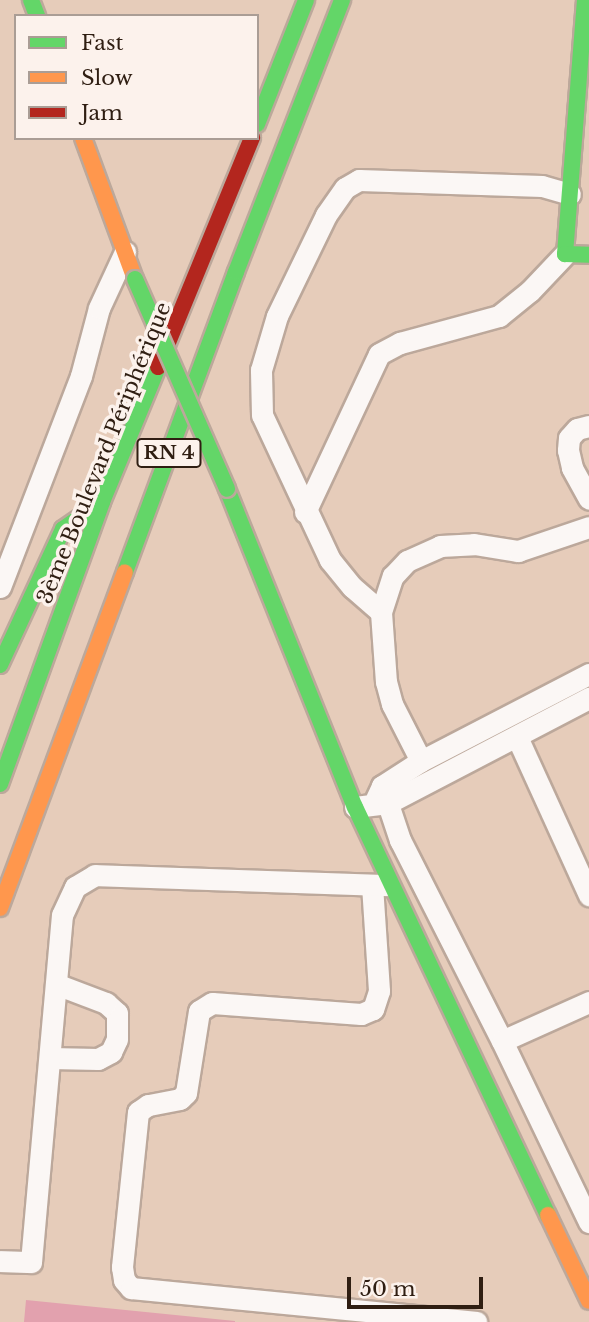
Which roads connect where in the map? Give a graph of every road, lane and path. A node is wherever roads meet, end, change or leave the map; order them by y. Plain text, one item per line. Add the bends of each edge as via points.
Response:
1 (306, 0) edge
2 (342, 0) edge
3 (585, 0) edge
4 (585, 61) edge
5 (259, 119) edge
6 (582, 137) edge
7 (84, 140) edge
8 (251, 140) edge
9 (570, 194) junction
10 (125, 252) junction
11 (565, 254) junction
12 (589, 255) edge
13 (589, 426) edge
14 (589, 499) edge
15 (102, 502) junction
16 (305, 512) junction
17 (589, 527) edge
18 (0, 587) edge
19 (381, 612) junction
20 (0, 665) edge
21 (589, 674) edge
22 (589, 698) edge
23 (517, 737) junction
24 (421, 761) junction
25 (0, 784) edge
26 (375, 800) junction
27 (382, 885) junction
28 (588, 889) edge
29 (0, 908) edge
30 (56, 984) junction
31 (589, 1002) edge
32 (502, 1041) junction
33 (50, 1058) junction
34 (589, 1222) edge
35 (0, 1261) edge
36 (589, 1301) edge
37 (326, 1315) edge
38 (476, 1322) edge

1 - 5 main road
2 - 29 main road, RN 4
3 - 4 main road
4 - 6 main road
6 - 9 main road
7 - 10 main road
8 - 15 main road, 3ème Boulevard Périphérique / RN 4
9 - 11 main road
9 - 16 street via 542,186 359,180 345,188 326,215 277,316 261,370 262,415
10 - 18 street via 99,308 81,376
10 - 26 main road, bridge via 227,489
11 - 12 main road
11 - 16 street via 499,316 400,342 379,354
13 - 14 street via 569,438 568,450 581,490
15 - 20 main road via 63,529
15 - 25 main road, 3ème Boulevard Périphérique / RN 4
16 - 19 street via 330,560
17 - 19 street via 518,551 474,544 440,546 408,561 393,576
19 - 24 street via 392,704
21 - 24 street
22 - 23 street
23 - 26 street
23 - 28 street
24 - 26 street
26 - 27 main road
26 - 32 street
27 - 30 street via 95,875 75,887 62,915
27 - 36 main road
27 - 37 street via 379,991 373,1009 360,1014 212,1003 199,1012 186,1093 180,1100 142,1107 135,1135 122,1267 131,1288
30 - 33 street
30 - 33 street via 106,1003 117,1013 117,1039 111,1052 98,1059
31 - 32 street
32 - 34 street
33 - 35 street via 31,1262
37 - 38 street

